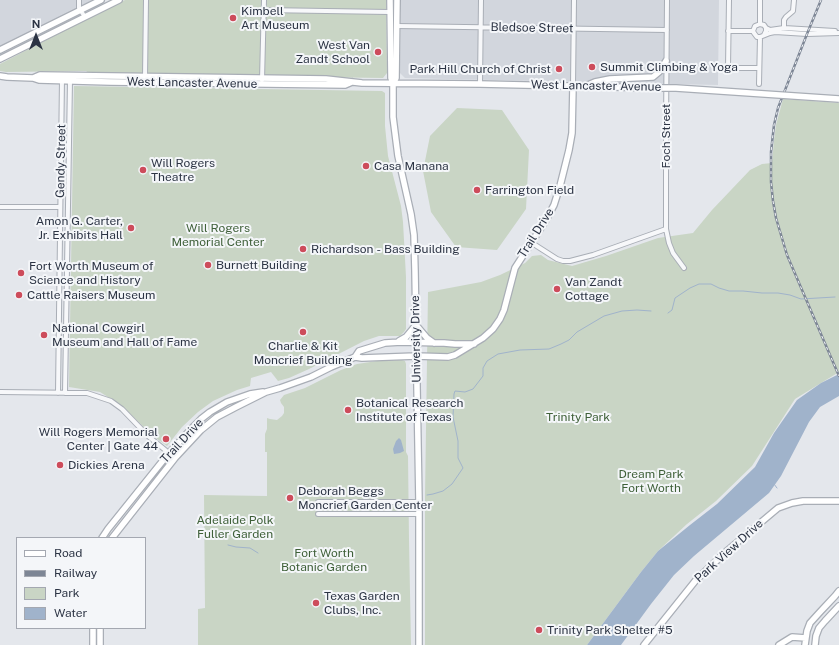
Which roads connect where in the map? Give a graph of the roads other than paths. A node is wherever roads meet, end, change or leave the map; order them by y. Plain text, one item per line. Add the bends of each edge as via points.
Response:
1 (78, 0) edge
2 (101, 0) edge
3 (119, 0) edge
4 (146, 0) edge
5 (264, 0) edge
6 (390, 0) edge
7 (397, 0) edge
8 (481, 0) edge
9 (574, 0) edge
10 (667, 0) edge
11 (729, 0) edge
12 (760, 0) edge
13 (794, 0) edge
14 (80, 10) junction
15 (263, 10) junction
16 (389, 12) junction
17 (85, 17) junction
18 (760, 24) junction
19 (397, 26) junction
20 (480, 27) junction
21 (573, 28) junction
22 (766, 28) junction
23 (784, 28) junction
24 (667, 30) junction
25 (728, 31) junction
26 (753, 31) junction
27 (839, 32) edge
28 (762, 36) junction
29 (0, 50) edge
30 (0, 59) edge
31 (666, 61) junction
32 (759, 68) junction
33 (2, 77) edge
34 (62, 78) junction
35 (70, 78) junction
36 (145, 79) junction
37 (262, 81) junction
38 (393, 83) junction
39 (480, 84) junction
40 (759, 84) dead end
41 (573, 86) junction
42 (586, 86) junction
43 (839, 99) edge
44 (61, 163) junction
45 (68, 163) junction
46 (0, 207) edge
47 (60, 207) junction
48 (666, 229) junction
49 (532, 243) junction
50 (60, 246) junction
51 (67, 246) junction
52 (684, 268) dead end
53 (416, 325) junction
54 (396, 342) junction
55 (416, 343) junction
56 (434, 343) junction
57 (474, 344) junction
58 (416, 356) junction
59 (355, 357) junction
60 (0, 392) edge
61 (58, 393) junction
62 (65, 393) junction
63 (267, 395) junction
64 (169, 453) junction
65 (176, 458) junction
66 (839, 501) edge
67 (318, 502) dead end
68 (419, 502) junction
69 (318, 514) dead end
70 (419, 514) junction
71 (103, 537) edge
72 (113, 537) edge
73 (839, 591) edge
74 (839, 606) edge
75 (93, 629) edge
76 (100, 629) edge
77 (806, 638) junction
78 (93, 645) edge
79 (100, 645) edge
80 (419, 645) edge
81 (644, 645) edge
82 (779, 645) edge
83 (805, 645) edge
84 (815, 645) edge

1 - 14 street
2 - 14 main road
3 - 17 main road
4 - 36 street
5 - 15 street
6 - 16 main road, University Drive
7 - 19 main road, University Drive
8 - 20 street
9 - 21 street
10 - 24 street, Foch Street
11 - 25 street
12 - 18 street
13 - 23 street via 793,11 786,16
14 - 17 street
14 - 29 main road
15 - 16 street
15 - 37 street
16 - 19 main road
16 - 38 main road, University Drive
17 - 30 main road
18 - 22 street
18 - 26 street via 755,26
19 - 20 street, Bledsoe Street
19 - 38 main road, University Drive via 396,78
20 - 21 street, Bledsoe Street
20 - 39 street
21 - 24 street, Bledsoe Street
21 - 41 street
22 - 23 street
22 - 28 street
23 - 27 street
24 - 31 street, Foch Street
25 - 26 street
25 - 32 street via 728,68
26 - 28 street via 755,35
27 - 28 street via 775,32
28 - 32 street
31 - 42 main road via 653,77 610,78
31 - 48 street, Foch Street
32 - 40 street
33 - 34 main road, West Lancaster Avenue via 39,80
34 - 35 main road, West Lancaster Avenue
34 - 44 street, Gendy Street
35 - 36 main road, West Lancaster Avenue
35 - 45 street, Gendy Street
36 - 37 main road, West Lancaster Avenue
37 - 38 main road, West Lancaster Avenue
38 - 39 main road, West Lancaster Avenue
38 - 53 main road, University Drive via 394,130 414,235
39 - 41 main road, West Lancaster Avenue
41 - 42 main road, West Lancaster Avenue
41 - 49 main road, Trail Drive via 572,133 560,186 554,205
42 - 43 main road, West Lancaster Avenue, bridge via 676,88
44 - 45 street
44 - 47 street, Gendy Street
45 - 51 street, Gendy Street
46 - 47 street
47 - 50 street, Gendy Street
48 - 49 street via 570,261 557,259
48 - 52 street, Foch Street via 673,253
49 - 57 main road, Trail Drive via 515,268 500,319 493,329
50 - 51 street
50 - 61 street, Gendy Street
51 - 62 street, Gendy Street
53 - 54 main road via 406,337
53 - 55 main road, University Drive
53 - 56 main road
54 - 55 main road, Trail Drive
54 - 59 main road, Trail Drive via 359,351
55 - 56 main road, Trail Drive
55 - 58 main road, University Drive
56 - 57 main road, Trail Drive
57 - 58 main road, Trail Drive via 448,357
58 - 59 main road, Trail Drive
58 - 68 main road, University Drive
59 - 63 main road, Trail Drive
60 - 61 street
61 - 62 street
62 - 64 street via 87,393 111,401
63 - 64 main road, Trail Drive via 261,392 250,394 219,406 194,426
63 - 65 main road, Trail Drive via 217,417 201,430
64 - 65 street
64 - 71 main road, Trail Drive
65 - 72 main road, Trail Drive
66 - 81 main road, Park View Drive via 803,501 778,508 696,580
67 - 68 street
68 - 70 main road, University Drive
69 - 70 street
70 - 80 main road, University Drive
73 - 77 main road via 810,623
74 - 84 main road via 819,628
75 - 78 main road
76 - 79 main road
77 - 82 main road via 792,637
77 - 83 main road

